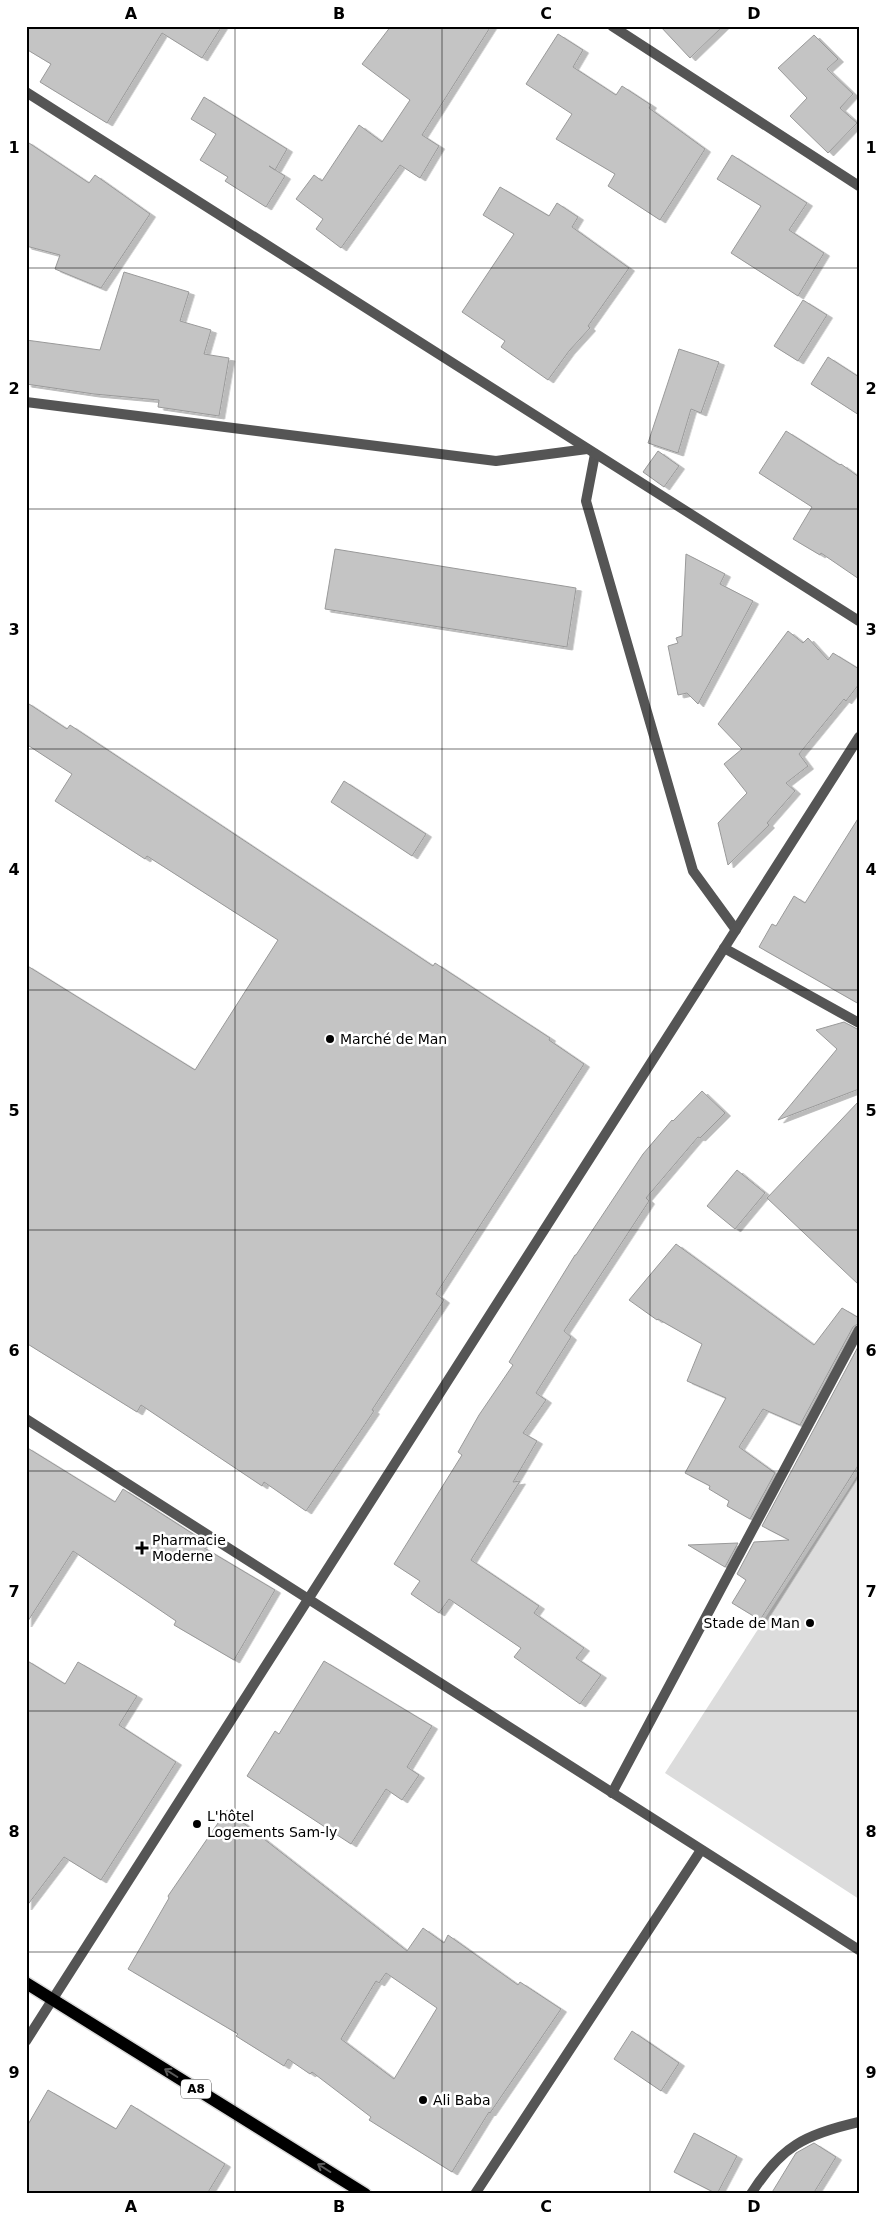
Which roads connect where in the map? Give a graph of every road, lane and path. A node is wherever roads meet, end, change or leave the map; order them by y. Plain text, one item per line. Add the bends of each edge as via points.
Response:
1 (612, 26) edge
2 (26, 92) edge
3 (859, 186) edge
4 (26, 402) edge
5 (591, 451) junction
6 (859, 621) edge
7 (859, 737) edge
8 (736, 930) junction
9 (724, 948) junction
10 (859, 1023) edge
11 (859, 1330) edge
12 (26, 1419) edge
13 (308, 1599) junction
14 (612, 1793) junction
15 (701, 1850) junction
16 (859, 1950) edge
17 (26, 1983) edge
18 (52, 2000) junction
19 (26, 2041) edge
20 (859, 2122) edge
21 (365, 2194) edge
22 (475, 2194) edge
23 (751, 2194) edge

1 - 3 street
2 - 5 street
4 - 5 street via 496,461
5 - 6 street
5 - 8 street via 586,501 693,871
7 - 8 street
8 - 9 street
9 - 10 street
9 - 13 street
11 - 14 street
12 - 13 street
13 - 14 street
13 - 18 street
14 - 15 street
15 - 16 street
15 - 22 street
17 - 18 main road, A8
18 - 19 street
21 -> 18 main road, A8
20 - 23 street via 825,2130 799,2141 765,2172

